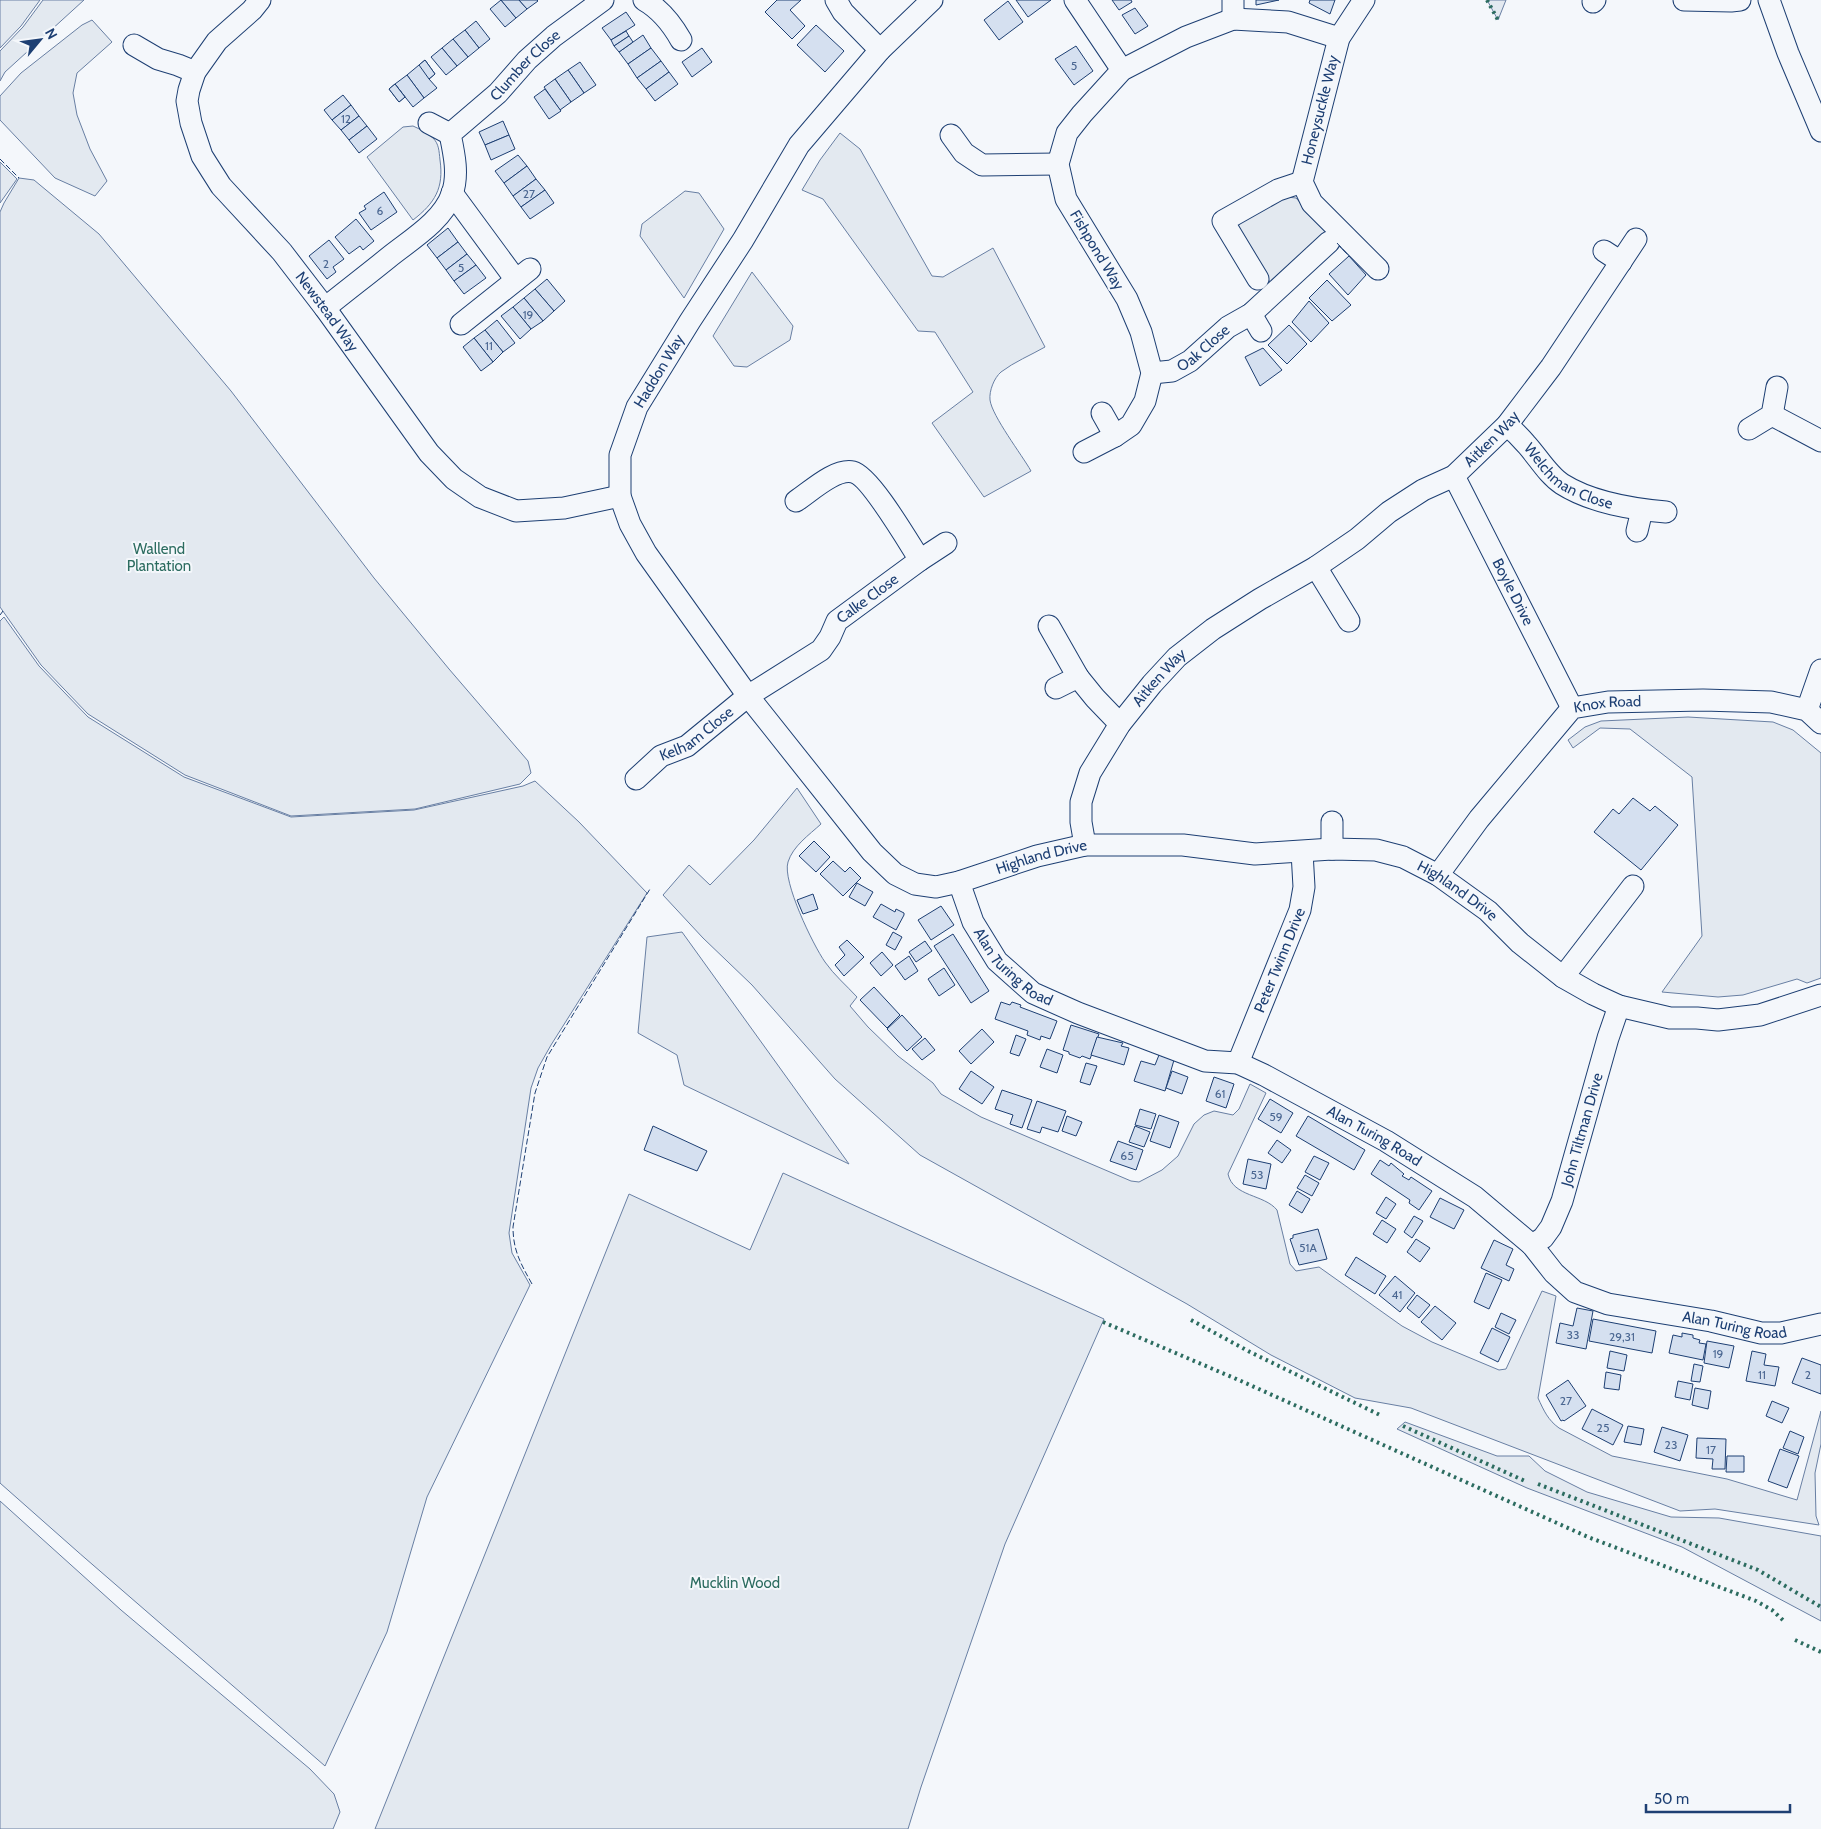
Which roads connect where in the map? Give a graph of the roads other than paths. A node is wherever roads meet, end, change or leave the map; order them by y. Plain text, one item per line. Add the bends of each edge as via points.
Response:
1 (260, 0) edge
2 (603, 0) edge
3 (644, 0) edge
4 (836, 0) edge
5 (932, 0) edge
6 (1075, 0) edge
7 (1364, 0) edge
8 (1684, 0) edge
9 (1740, 0) edge
10 (1769, 0) edge
11 (1233, 9) edge
12 (1339, 38) junction
13 (681, 40) dead end
14 (134, 45) dead end
15 (880, 50) junction
16 (1122, 70) junction
17 (195, 72) junction
18 (429, 123) dead end
19 (1821, 131) edge
20 (450, 134) junction
21 (951, 135) dead end
22 (1058, 164) junction
23 (1302, 182) junction
24 (452, 193) junction
25 (1329, 242) dead end
26 (1623, 250) dead end
27 (1378, 269) dead end
28 (1258, 279) dead end
29 (325, 308) junction
30 (461, 324) dead end
31 (1152, 372) junction
32 (1778, 386) dead end
33 (1102, 413) dead end
34 (1772, 415) junction
35 (1507, 425) junction
36 (1749, 429) dead end
37 (1115, 436) junction
38 (1821, 441) edge
39 (1084, 452) dead end
40 (1454, 476) junction
41 (620, 496) junction
42 (796, 501) dead end
43 (1642, 510) junction
44 (1666, 512) dead end
45 (1637, 531) dead end
46 (946, 543) dead end
47 (920, 560) junction
48 (1316, 567) junction
49 (1349, 621) dead end
50 (1049, 626) dead end
51 (1821, 670) edge
52 (1078, 677) junction
53 (1056, 688) dead end
54 (748, 696) junction
55 (1572, 708) junction
56 (1814, 716) edge
57 (1120, 724) junction
58 (804, 767) joint
59 (644, 777) dead end
60 (1332, 822) dead end
61 (1085, 845) junction
62 (1332, 849) junction
63 (1302, 852) junction
64 (1438, 875) junction
65 (959, 882) junction
66 (1633, 886) dead end
67 (1563, 977) junction
68 (1821, 995) edge
69 (1619, 1006) junction
70 (1238, 1063) junction
71 (1532, 1245) junction
72 (1821, 1324) edge

1 - 17 street, Newstead Way via 217,41
2 - 20 street, Clumber Close via 554,36 498,93
3 - 13 street via 674,27
4 - 15 street via 843,12
5 - 15 street, Haddon Way
6 - 16 street
7 - 12 street, Honeysuckle Way
8 - 9 street
10 - 19 street
11 - 12 street, Honeysuckle Way
11 - 16 street, Honeysuckle Way
12 - 23 street, Honeysuckle Way
14 - 17 street via 158,59
15 - 41 street, Haddon Way via 800,145 637,407 620,455
16 - 22 street, Fishpond Way via 1067,133
17 - 29 street, Newstead Way via 187,101 202,156 221,186 282,252
18 - 20 street
20 - 24 street via 455,157
21 - 22 street via 980,173
22 - 31 street, Fishpond Way via 1066,199 1127,299 1142,332
23 - 27 street, Honeysuckle Way via 1312,203
23 - 28 street, Honeysuckle Way via 1278,190 1223,221
24 - 29 street via 444,210 424,229
24 - 30 street via 523,275
25 - 31 street, Oak Close via 1256,322 1228,327 1190,361 1172,371
26 - 35 street, Aitken Way via 1551,367
29 - 41 street, Newstead Way via 429,453 454,479 480,497 516,511 564,508
31 - 37 street, Fishpond Way via 1145,401 1131,424
32 - 34 street
33 - 37 street
34 - 36 street
34 - 38 street
35 - 40 street, Aitken Way
35 - 43 street, Welchman Close via 1562,484 1592,498
37 - 39 street, Fishpond Way
40 - 48 street, Aitken Way via 1416,494
40 - 55 street, Boyle Drive
41 - 54 street, Haddon Way via 630,524 646,553
42 - 47 street via 827,479 842,472 854,472 869,483
43 - 44 street, Welchman Close
43 - 45 street
46 - 47 street, Calke Close
47 - 54 street, Calke Close via 837,621 821,650
48 - 49 street
48 - 57 street, Aitken Way via 1221,624 1177,657
50 - 52 street
51 - 56 street
52 - 53 street
52 - 57 street
54 - 58 street, Haddon Way
54 - 59 street, Kelham Close via 687,746 661,756
55 - 56 street, Knox Road via 1608,702 1771,702
55 - 64 street, Knox Road via 1479,819
57 - 61 street, Aitken Way via 1090,773 1081,802
58 - 65 street, Highland Drive via 872,852 895,874 915,884 936,887
60 - 62 street
61 - 63 street, Highland Drive via 1183,845 1255,854
61 - 65 street, Highland Drive via 1037,856
62 - 63 street, Highland Drive
62 - 64 street, Highland Drive via 1376,850 1403,857
63 - 70 street, Peter Twinn Drive via 1304,887 1300,910
64 - 67 street, Highland Drive via 1488,911 1520,943
65 - 70 street, Alan Turing Road via 973,922 997,961 1033,993 1205,1061
66 - 67 street
67 - 69 street, Highland Drive
68 - 69 street, Highland Drive via 1760,1015 1718,1020 1670,1018
69 - 71 street, John Tiltman Drive via 1562,1201 1551,1227
70 - 71 street, Alan Turing Road via 1386,1141 1475,1197
71 - 72 street, Alan Turing Road via 1554,1273 1575,1292 1608,1304 1761,1333 1781,1333

